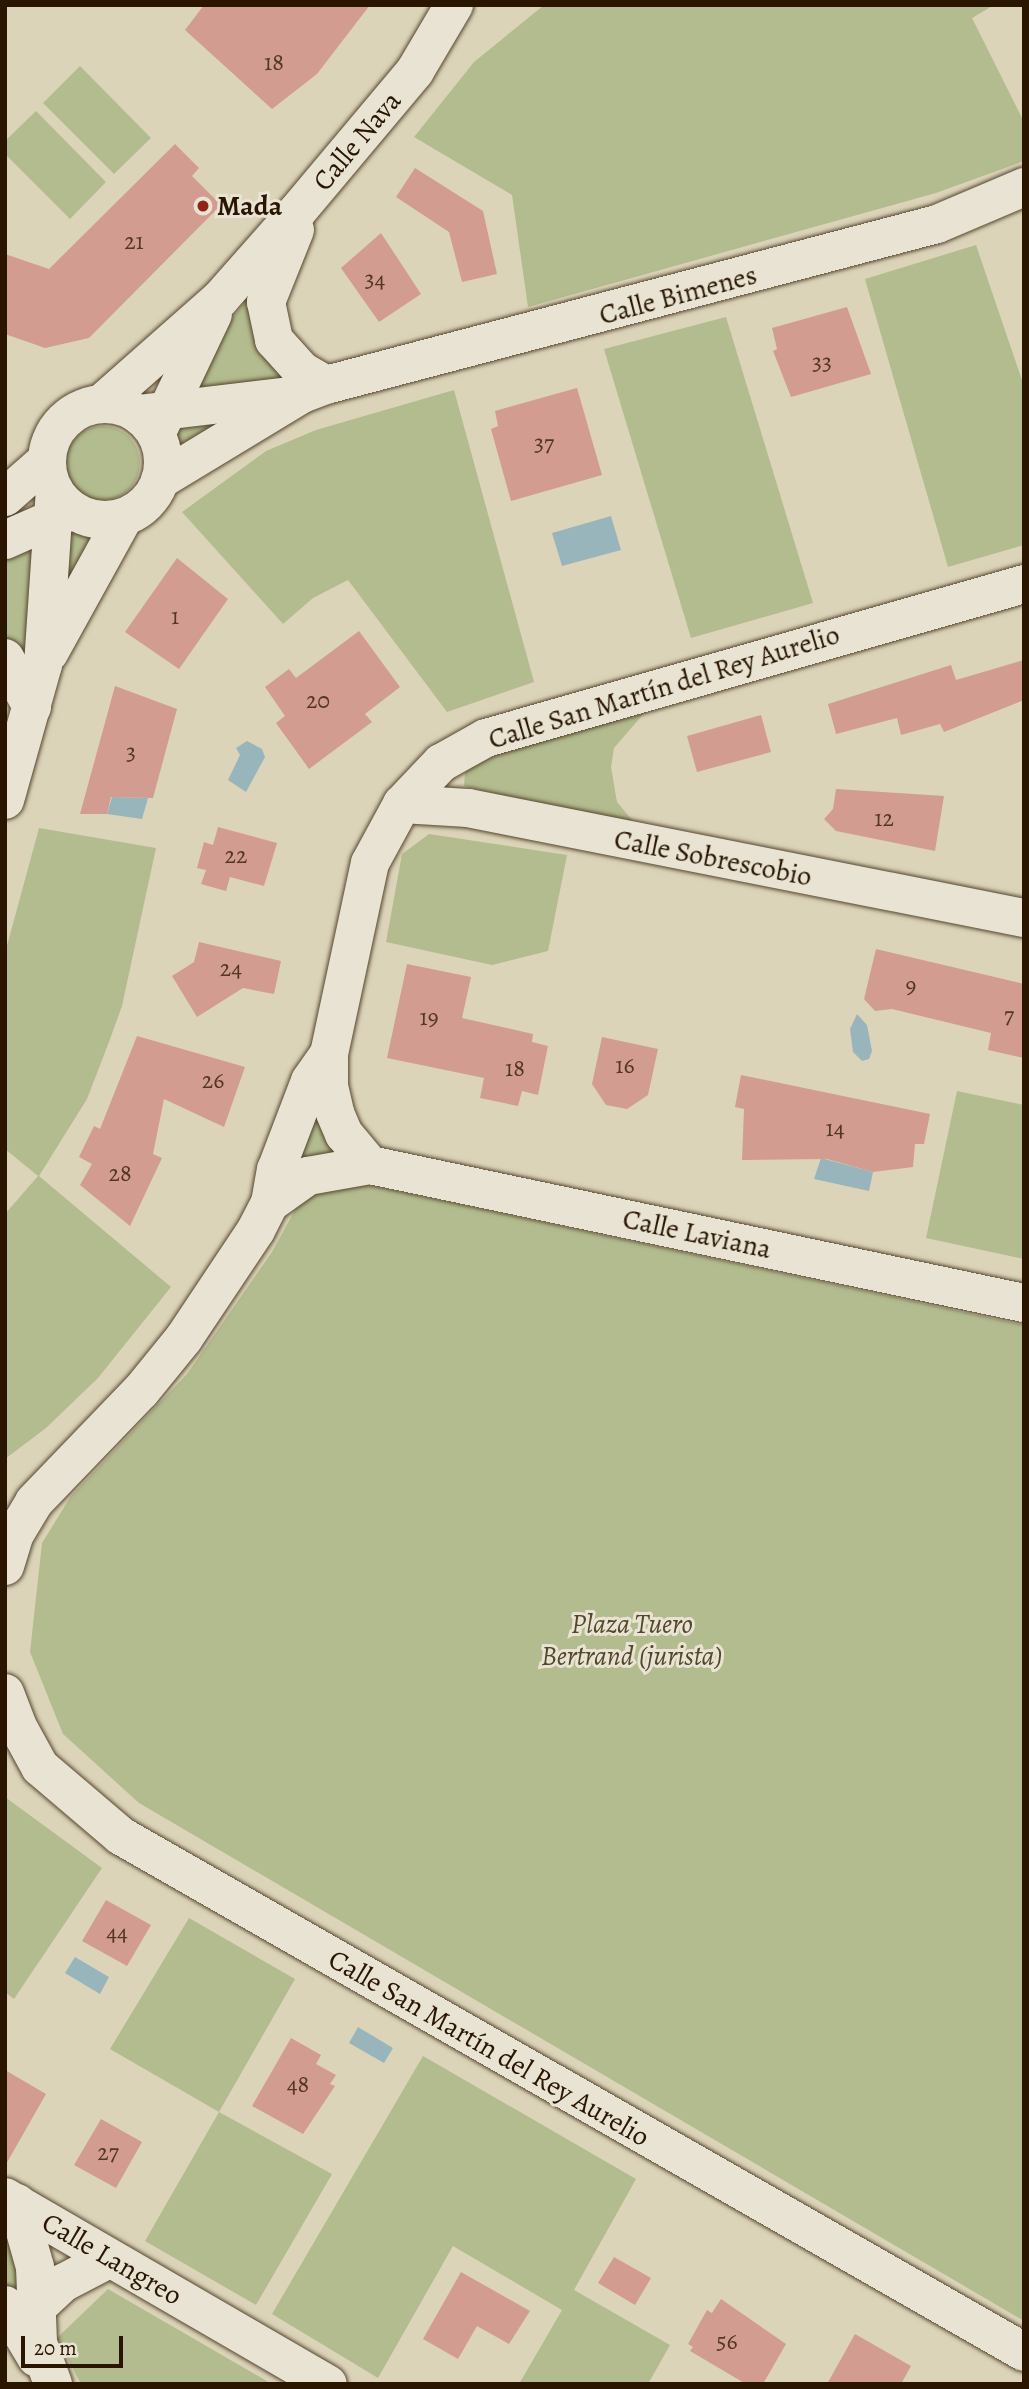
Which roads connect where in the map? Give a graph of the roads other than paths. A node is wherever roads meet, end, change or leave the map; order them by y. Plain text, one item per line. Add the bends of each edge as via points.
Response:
1 (454, 5) edge
2 (483, 5) edge
3 (415, 71) junction
4 (1024, 187) edge
5 (311, 197) junction
6 (220, 299) junction
7 (314, 390) junction
8 (101, 404) junction
9 (154, 420) junction
10 (160, 480) junction
11 (57, 495) junction
12 (5, 497) edge
13 (124, 517) junction
14 (5, 540) edge
15 (1024, 584) edge
16 (5, 657) edge
17 (43, 665) junction
18 (32, 707) junction
19 (5, 800) edge
20 (402, 804) junction
21 (1024, 918) edge
22 (329, 1055) junction
23 (370, 1165) junction
24 (270, 1203) junction
25 (1024, 1303) edge
26 (5, 1566) edge
27 (5, 1693) edge
28 (11, 2200) edge
29 (109, 2259) junction
30 (21, 2306) edge
31 (1024, 2352) edge
32 (52, 2384) edge
33 (328, 2384) edge

1 - 3 street, Calle Nava
2 - 3 street
3 - 5 street, Calle Nava
4 - 7 street, Calle Bimenes via 937,224
5 - 6 street, Calle Nava
5 - 7 street via 266,302 274,340
6 - 8 street, Calle Nava
6 - 9 street, Calle Nava
7 - 9 street, Calle Bimenes
7 - 10 street, Calle Bimenes
8 - 9 street via 120,406
8 - 11 street via 70,416 50,444
9 - 10 street via 162,449
10 - 13 street via 146,503
11 - 12 street
11 - 13 street via 89,518
11 - 14 street
11 - 17 street
13 - 17 street
15 - 20 street, Calle San Martín del Rey Aurelio via 486,738 441,762
16 - 18 street
17 - 18 street
18 - 19 street
20 - 21 street, Calle Sobrescobio via 468,808
20 - 22 street, Calle San Martín del Rey Aurelio via 370,863
22 - 23 street via 335,1113 344,1134
22 - 24 street, Calle San Martín del Rey Aurelio via 310,1081 276,1170
23 - 24 street, Calle Laviana via 309,1175
23 - 25 street, Calle Laviana
24 - 26 street, Calle San Martín del Rey Aurelio via 245,1250 184,1338 141,1391 34,1502 15,1534
27 - 31 street, Calle San Martín del Rey Aurelio via 40,1767 121,1836
28 - 29 street, Calle Langreo
28 - 30 street via 35,2267
29 - 30 street
29 - 33 street, Calle Langreo
30 - 32 street

